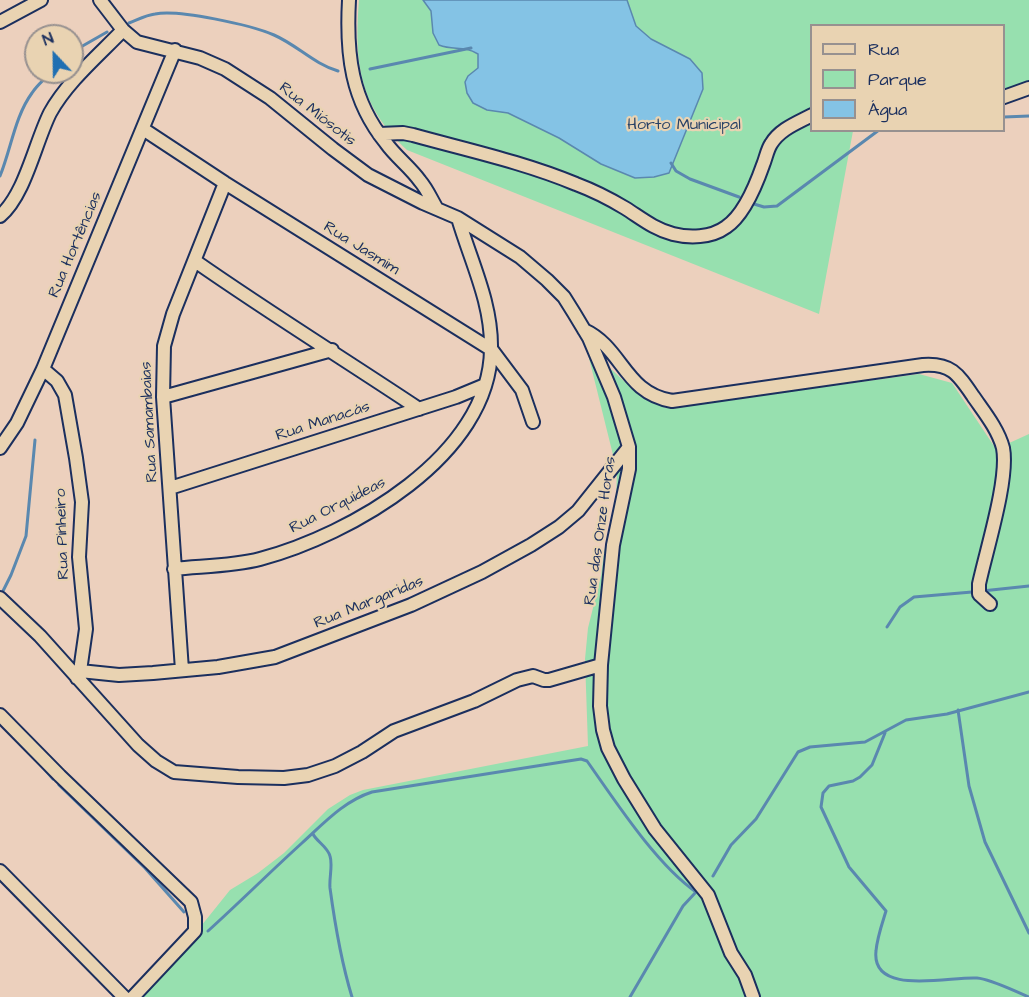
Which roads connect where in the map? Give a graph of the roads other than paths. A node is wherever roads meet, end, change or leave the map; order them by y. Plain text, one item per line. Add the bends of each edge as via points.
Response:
1 (41, 0) edge
2 (349, 0) edge
3 (105, 2) edge
4 (0, 22) edge
5 (123, 30) junction
6 (175, 50) junction
7 (1029, 88) edge
8 (1005, 97) edge
9 (810, 116) edge
10 (143, 129) junction
11 (379, 134) junction
12 (225, 183) junction
13 (436, 209) junction
14 (0, 216) edge
15 (458, 218) junction
16 (195, 261) junction
17 (584, 330) junction
18 (332, 350) junction
19 (492, 350) junction
20 (43, 369) junction
21 (485, 385) junction
22 (163, 397) junction
23 (418, 409) junction
24 (533, 422) dead end
25 (628, 447) junction
26 (0, 448) edge
27 (170, 488) junction
28 (174, 569) junction
29 (0, 598) edge
30 (990, 604) dead end
31 (601, 664) junction
32 (182, 670) junction
33 (79, 674) junction
34 (0, 715) edge
35 (0, 871) edge
36 (124, 997) edge
37 (133, 997) edge
38 (753, 997) edge

1 - 4 street
2 - 11 street via 353,82
3 - 5 street
5 - 6 street, Rua Miósotis via 137,42
5 - 14 street via 57,103 12,203
6 - 10 street, Rua Hortências
6 - 13 street, Rua Miósotis via 225,69 270,98 368,175
7 - 8 street
9 - 11 street via 780,132 770,144 734,221 724,229 694,237 654,228 623,207 535,168 404,133
10 - 12 street, Rua Jasmim
10 - 20 street, Rua Hortências
11 - 13 street via 420,181
12 - 16 street, Rua Samambaias
12 - 19 street, Rua Jasmim
13 - 15 street
15 - 17 street, Rua das Onze Horas via 520,257 547,280 564,297
15 - 19 street, Rua Orquídeas via 482,288
16 - 18 street
16 - 22 street, Rua Samambaias via 167,331
17 - 25 street, Rua das Onze Horas via 614,397
17 - 30 street via 604,342 632,381 662,400 922,364 954,371 994,426 1003,450 999,499 979,584 979,594
18 - 22 street
18 - 23 street
19 - 21 street, Rua Orquídeas
19 - 24 street, Rua Jasmim via 522,390
20 - 26 street, Rua Hortências
20 - 33 street, Rua Pinheiro via 65,395 76,458 86,629
21 - 23 street, Rua Manacás
21 - 28 street, Rua Orquídeas via 470,421 444,454 401,492 372,511 319,538 256,560
22 - 27 street, Rua Samambaias
23 - 27 street, Rua Manacás
25 - 31 street, Rua das Onze Horas via 629,469 613,545
25 - 32 street, Rua Margaridas via 578,511 531,545 482,572 411,605 284,654 248,663
27 - 28 street, Rua Samambaias
28 - 32 street, Rua Samambaias
29 - 33 street
31 - 33 street via 549,680 533,676 517,680 394,731 334,766 284,778 174,772 138,745
31 - 38 street, Rua das Onze Horas via 600,706 608,748 655,829 708,895
32 - 33 street, Rua Margaridas
34 - 37 street via 191,902 196,927 190,939
35 - 36 street

